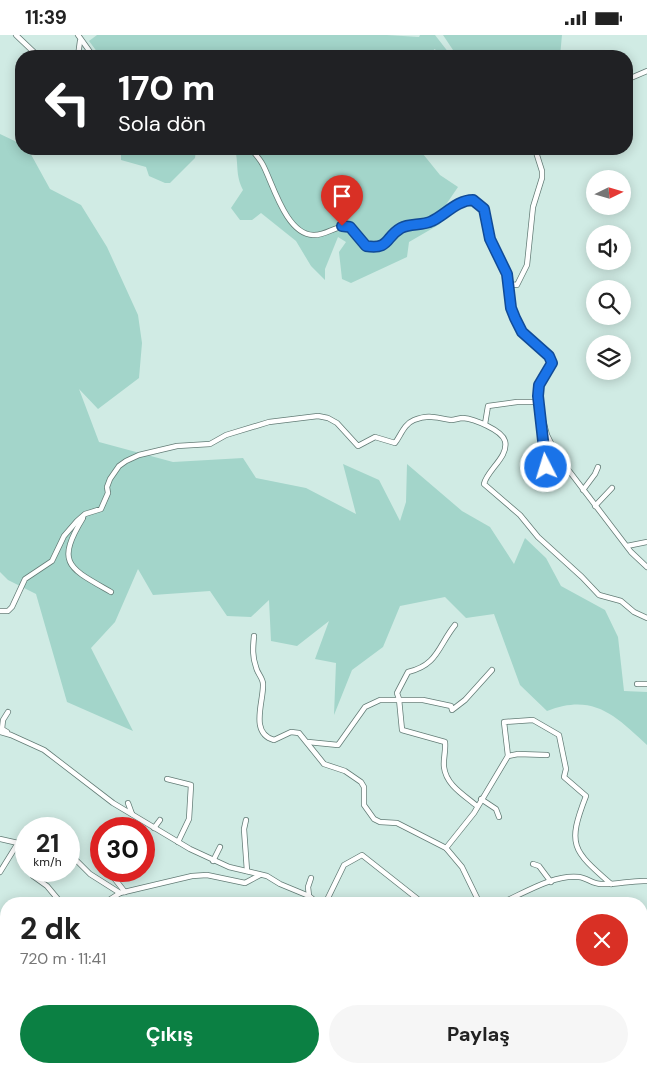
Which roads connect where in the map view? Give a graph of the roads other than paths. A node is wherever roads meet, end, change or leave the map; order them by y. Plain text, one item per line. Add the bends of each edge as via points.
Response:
1 (16, 35) edge
2 (78, 35) edge
3 (80, 41) junction
4 (32, 50) edge
5 (79, 50) edge
6 (88, 50) edge
7 (647, 71) edge
8 (633, 78) edge
9 (255, 155) edge
10 (537, 155) edge
11 (508, 284) junction
12 (538, 401) junction
13 (485, 424) junction
14 (546, 467) dead end
15 (598, 467) dead end
16 (612, 488) dead end
17 (583, 490) junction
18 (595, 506) junction
19 (85, 514) junction
20 (647, 542) edge
21 (627, 545) junction
22 (647, 567) edge
23 (111, 592) dead end
24 (0, 611) edge
25 (647, 618) edge
26 (455, 625) dead end
27 (254, 636) dead end
28 (492, 670) dead end
29 (647, 684) edge
30 (637, 685) dead end
31 (400, 699) junction
32 (8, 711) dead end
33 (0, 732) edge
34 (11, 735) junction
35 (308, 742) junction
36 (547, 755) dead end
37 (508, 756) junction
38 (167, 779) dead end
39 (481, 799) junction
40 (128, 803) dead end
41 (477, 806) junction
42 (133, 815) junction
43 (136, 817) edge
44 (499, 817) dead end
45 (160, 820) dead end
46 (246, 820) dead end
47 (155, 827) edge
48 (155, 829) edge
49 (0, 839) edge
50 (15, 842) edge
51 (178, 842) junction
52 (220, 847) dead end
53 (15, 848) edge
54 (446, 848) junction
55 (213, 861) junction
56 (80, 864) edge
57 (533, 864) dead end
58 (247, 871) junction
59 (0, 873) edge
60 (260, 875) junction
61 (311, 878) dead end
62 (647, 881) edge
63 (41, 882) edge
64 (116, 882) edge
65 (551, 882) junction
66 (611, 883) junction
67 (122, 892) junction
68 (309, 896) joint
69 (56, 897) edge
70 (114, 897) edge
71 (328, 897) edge
72 (415, 897) edge
73 (477, 897) edge
74 (516, 897) edge

1 - 4 street
2 - 3 street
3 - 5 street
3 - 6 street
7 - 8 street
9 - 11 street via 286,213 300,230 314,235 347,226 366,246 379,247 399,229 426,224 460,203 473,200 484,209 490,239 502,261
10 - 11 street via 542,178 533,207 527,265 517,285
11 - 12 street via 511,308 522,332 549,356 552,363 539,385
12 - 13 street via 488,406
12 - 14 street
12 - 17 street via 557,455
13 - 19 street via 463,418 451,420 426,416 412,421 395,443 375,437 358,446 328,418 318,416 269,422 226,435 210,444 177,446 126,461 110,479 102,509
13 - 25 street via 501,434 505,448 484,484 520,515 538,537 599,595 621,601
15 - 17 street
16 - 18 street
17 - 18 street
18 - 21 street
19 - 23 street via 68,545 66,557 70,565
19 - 24 street via 64,536 52,561 25,579 12,607 8,611
20 - 21 street
21 - 22 street
26 - 31 street via 439,654 422,669 408,672 397,693
27 - 35 street via 252,651 263,685 259,714 262,730 274,740 294,731
28 - 31 street via 465,701 452,710 451,706 423,700
29 - 30 street
31 - 35 street via 380,700 365,707 338,745
31 - 41 street via 402,730 445,742 443,765 446,776
32 - 34 street via 2,729
33 - 34 street
34 - 42 street via 44,750
35 - 54 street via 324,764 346,771 361,782 364,805 374,819 397,823
36 - 37 street
37 - 39 street
37 - 66 street via 504,722 533,720 559,735 566,769 564,777 586,796 575,826 576,842 582,859
38 - 51 street via 191,785 189,819
39 - 41 street
39 - 44 street via 496,809
40 - 42 street
41 - 54 street
42 - 43 street
45 - 47 street
46 - 58 street
48 - 51 street
49 - 50 street
51 - 55 street
52 - 55 street
53 - 59 street
54 - 73 street via 462,867
55 - 58 street
56 - 67 street via 90,874
57 - 65 street via 539,865
58 - 60 street
60 - 67 street via 245,883 207,875 192,876
60 - 68 street
61 - 68 street
62 - 66 street
63 - 69 street
64 - 67 street
65 - 66 street via 579,877 599,884
65 - 74 street
67 - 70 street
71 - 72 street via 344,865 362,855

